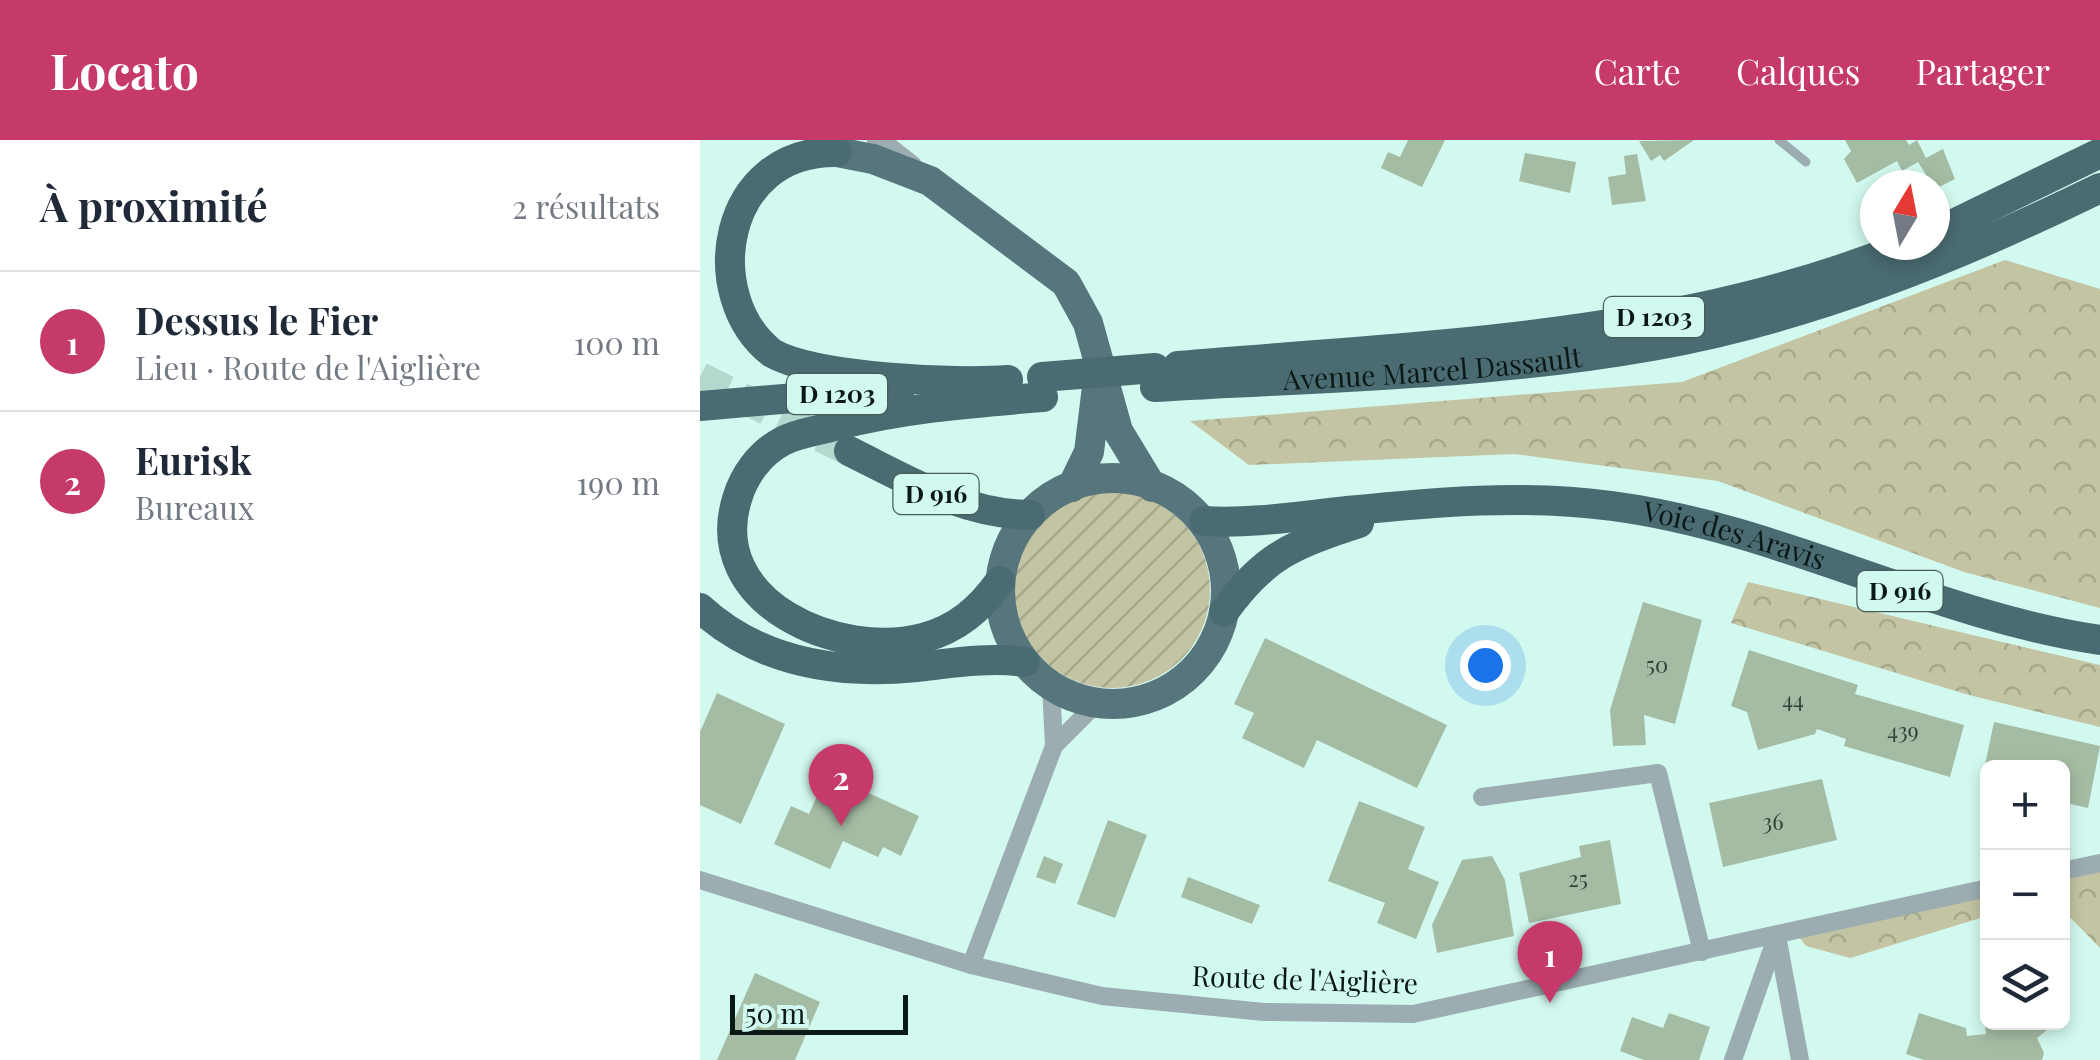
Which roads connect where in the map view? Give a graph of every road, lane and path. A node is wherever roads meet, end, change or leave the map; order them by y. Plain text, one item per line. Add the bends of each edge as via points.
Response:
1 (878, 140) edge
2 (1780, 140) edge
3 (831, 146) edge
4 (2100, 153) edge
5 (1806, 162) dead end
6 (930, 180) junction
7 (2100, 188) edge
8 (1950, 226) edge
9 (1866, 260) edge
10 (1099, 370) junction
11 (1155, 378) junction
12 (973, 382) junction
13 (1043, 387) junction
14 (700, 406) edge
15 (903, 408) junction
16 (700, 426) edge
17 (849, 451) tunnel mouth
18 (1072, 487) junction
19 (1152, 487) junction
20 (1414, 505) junction
21 (1030, 515) junction
22 (1204, 521) junction
23 (1000, 581) junction
24 (700, 608) edge
25 (1224, 612) junction
26 (2100, 640) edge
27 (1025, 662) junction
28 (1052, 686) junction
29 (1098, 702) junction
30 (1054, 746) junction
31 (1482, 797) dead end
32 (2100, 862) edge
33 (2070, 869) edge
34 (700, 880) edge
35 (1980, 890) edge
36 (1776, 935) junction
37 (1702, 952) junction
38 (971, 965) junction
39 (1733, 1060) edge
40 (1800, 1060) edge

1 - 6 street
2 - 5 lane
3 - 6 main road
3 - 12 highway via 781,161 739,195 718,262 733,313 759,344 794,362
4 - 8 highway
6 - 10 main road via 1066,284 1082,308
7 - 11 highway, Avenue Marcel Dassault / D 1203 via 1927,268 1702,336 1537,362
9 - 11 highway, Avenue Marcel Dassault / D 1203 via 1725,303 1616,324
10 - 18 main road via 1088,452
10 - 19 main road via 1118,431
11 - 13 highway, D 1203, bridge
12 - 13 highway, D 1203
12 - 14 highway, D 1203
13 - 15 highway, D 1203
15 - 16 highway, D 1203
15 - 23 highway via 785,440 762,456 735,505 732,536 740,570 760,596 794,620 880,642 944,631 978,609
17 - 21 highway, D 916 via 960,505
18 - 19 main road via 1120,480
18 - 21 main road
19 - 22 main road
20 - 22 highway, D 916
20 - 25 highway, D 916 via 1280,552 1254,572
20 - 26 highway, Voie des Aravis / D 916 via 1526,500 1615,506 1726,532 1966,612
21 - 23 main road via 1010,546
22 - 25 main road via 1224,566
23 - 27 main road via 1004,624
24 - 27 highway via 746,642 812,664 867,669
25 - 29 main road via 1211,649 1181,682 1138,701
27 - 28 main road
28 - 29 main road
28 - 30 street
29 - 30 street
30 - 38 street
31 - 37 street via 1658,773
32 - 33 street
34 - 38 street, Route de l'Aiglière
35 - 36 street, Route de l'Aiglière
36 - 37 street, Route de l'Aiglière
36 - 39 street
36 - 40 street
37 - 38 street, Route de l'Aiglière via 1413,1014 1264,1012 1102,996

